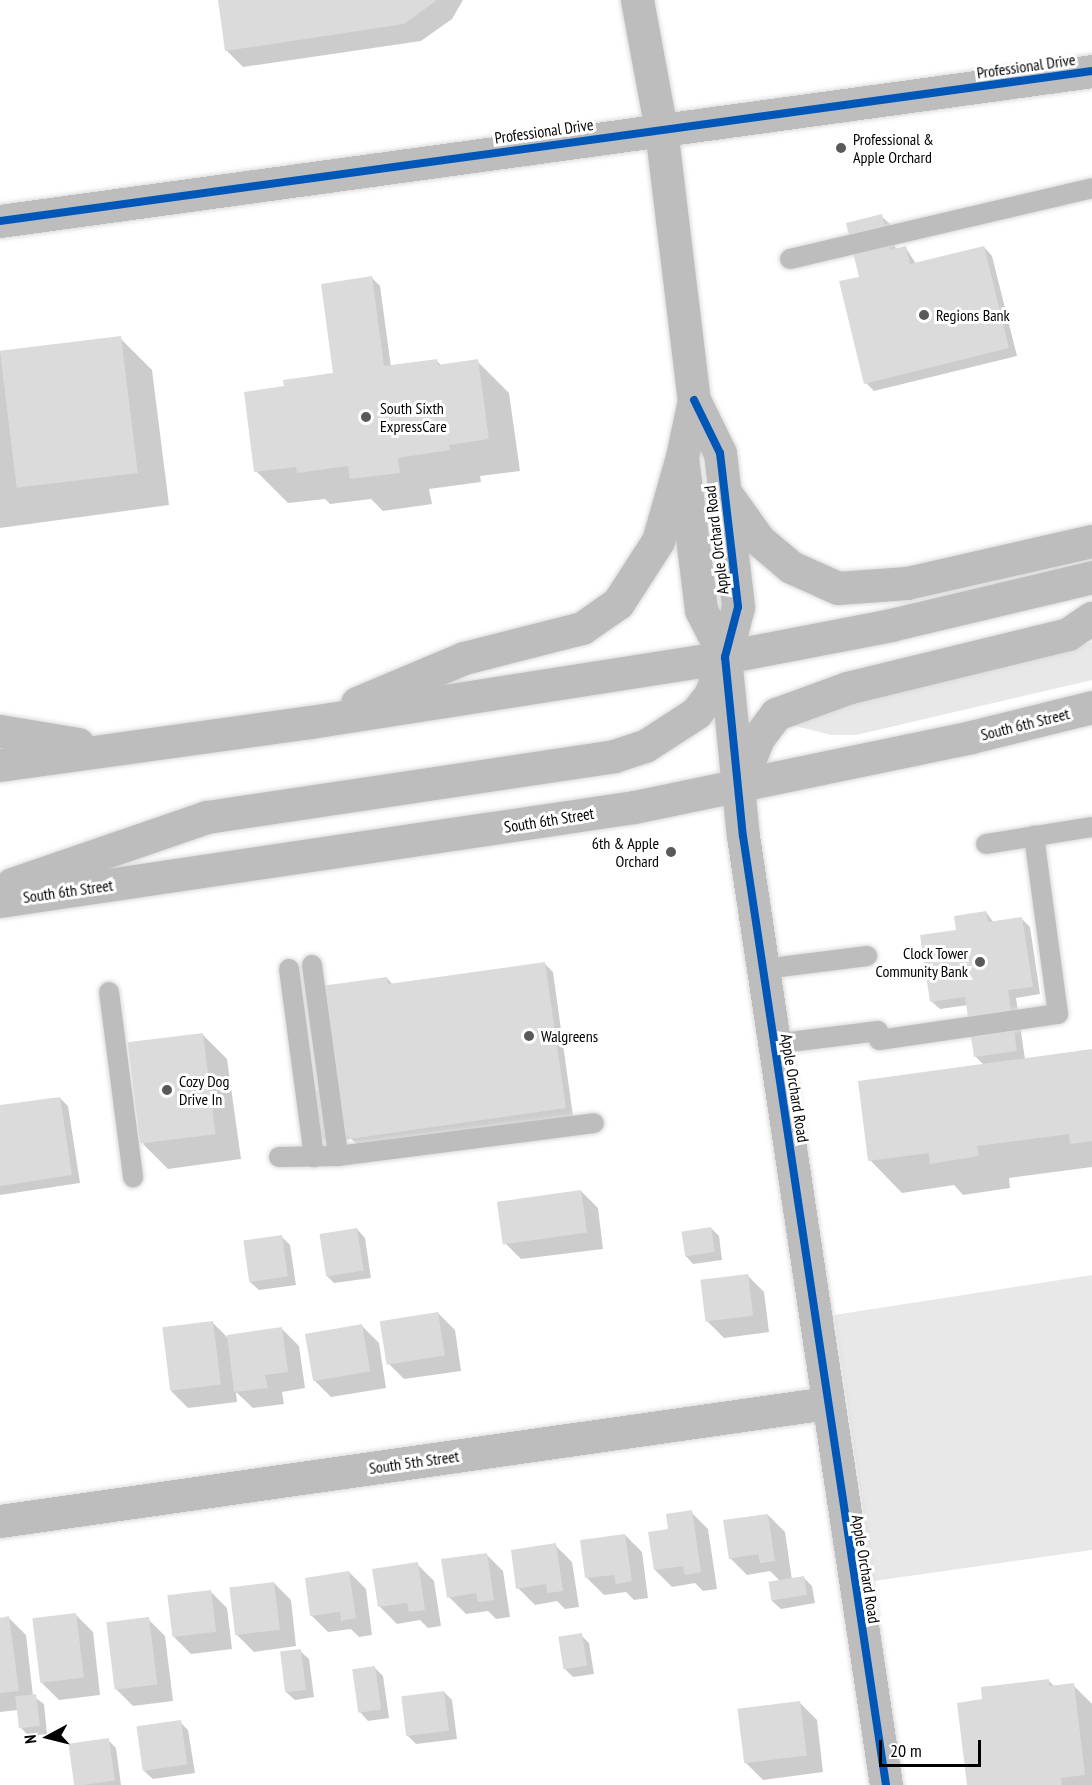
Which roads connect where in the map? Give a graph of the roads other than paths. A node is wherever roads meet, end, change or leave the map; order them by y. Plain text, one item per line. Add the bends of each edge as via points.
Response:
1 (637, 0) edge
2 (1092, 70) edge
3 (661, 129) junction
4 (1092, 188) edge
5 (0, 221) edge
6 (790, 259) dead end
7 (694, 400) junction
8 (682, 458) junction
9 (724, 491) junction
10 (1092, 541) edge
11 (1092, 577) edge
12 (1092, 618) edge
13 (725, 657) junction
14 (1092, 707) edge
15 (311, 722) junction
16 (0, 731) edge
17 (112, 749) junction
18 (0, 765) edge
19 (739, 787) junction
20 (1092, 827) edge
21 (1034, 836) junction
22 (986, 844) dead end
23 (0, 888) edge
24 (0, 901) edge
25 (867, 956) dead end
26 (312, 965) dead end
27 (289, 969) dead end
28 (764, 969) junction
29 (110, 992) dead end
30 (774, 1044) junction
31 (594, 1123) dead end
32 (338, 1156) junction
33 (279, 1157) dead end
34 (314, 1157) junction
35 (133, 1177) dead end
36 (827, 1403) junction
37 (0, 1521) edge
38 (886, 1785) edge

1 - 3 main road, Apple Orchard Road
2 - 3 main road, Professional Drive
3 - 5 main road, Professional Drive
3 - 7 main road, Apple Orchard Road
4 - 6 lane
7 - 8 main road, Apple Orchard Road
7 - 9 main road, Apple Orchard Road via 720,453
8 - 13 main road, Apple Orchard Road via 701,610
8 - 15 main road via 658,541 618,603 582,628 464,658
9 - 10 main road via 759,540 775,554 791,567 838,588 907,583
9 - 13 main road, Apple Orchard Road via 738,607
11 - 13 main road via 891,625
12 - 19 main road via 1068,634 846,688 776,714 758,738
13 - 15 main road
13 - 19 main road, Apple Orchard Road
13 - 23 main road via 710,695 696,713 645,746 614,756 207,817
14 - 19 main road, South 6th Street
15 - 17 main road
16 - 17 main road
17 - 18 main road
19 - 24 main road, South 6th Street via 611,811
19 - 28 main road, Apple Orchard Road
20 - 21 lane
21 - 22 lane
21 - 30 lane via 1058,1014
25 - 28 lane
26 - 32 lane
27 - 34 lane
28 - 30 main road, Apple Orchard Road
29 - 35 lane
30 - 36 main road, Apple Orchard Road
31 - 32 lane
32 - 34 lane
33 - 34 lane
36 - 37 main road, South 5th Street
36 - 38 main road, Apple Orchard Road

